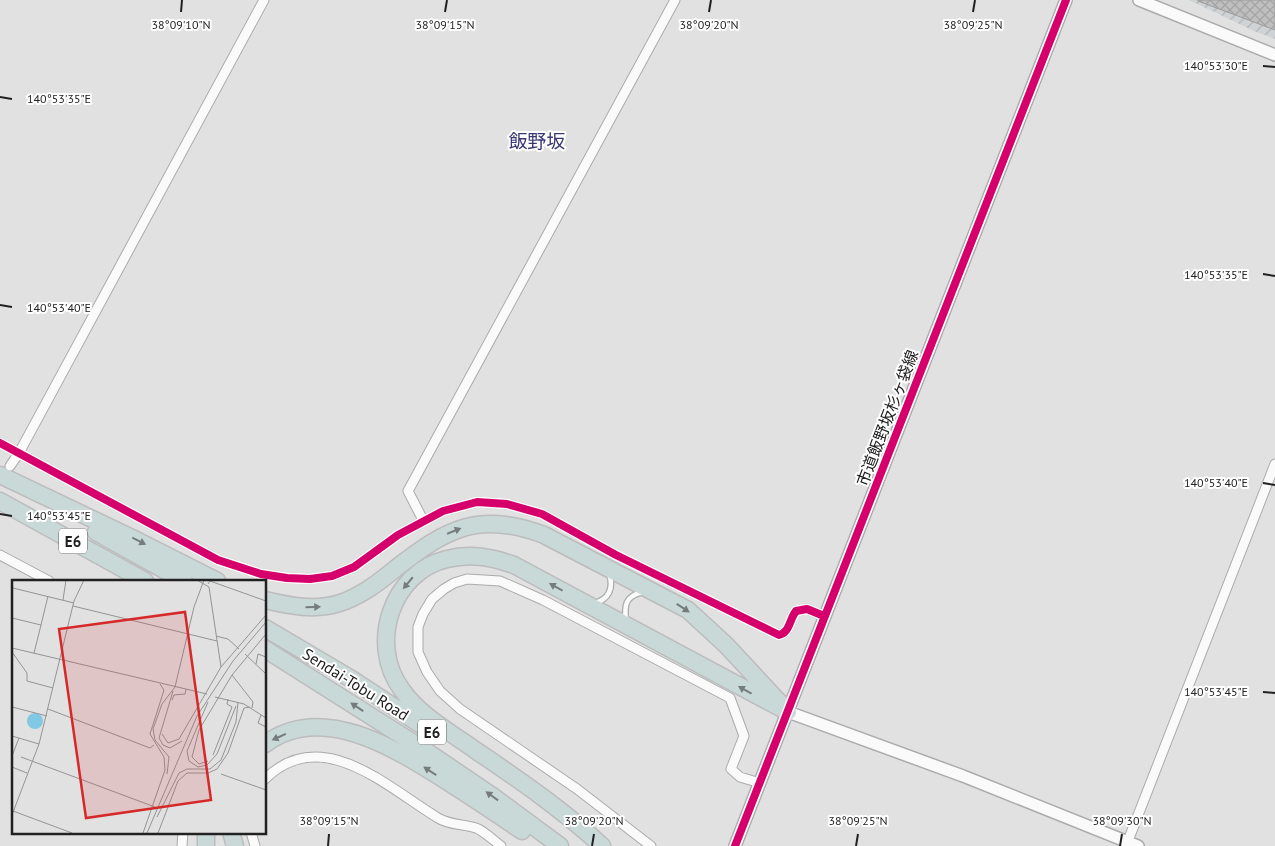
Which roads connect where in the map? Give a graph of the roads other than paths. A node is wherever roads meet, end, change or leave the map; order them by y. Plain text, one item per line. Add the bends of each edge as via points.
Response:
1 (264, 0) edge
2 (675, 0) edge
3 (1066, 0) edge
4 (1139, 0) edge
5 (1275, 55) edge
6 (0, 443) edge
7 (19, 453) junction
8 (1275, 464) edge
9 (3, 473) edge
10 (0, 502) edge
11 (423, 520) junction
12 (0, 555) edge
13 (606, 568) junction
14 (47, 580) edge
15 (123, 580) edge
16 (143, 580) edge
17 (182, 580) edge
18 (215, 580) edge
19 (651, 591) junction
20 (266, 600) edge
21 (586, 604) junction
22 (824, 616) junction
23 (626, 625) junction
24 (266, 629) edge
25 (266, 650) edge
26 (788, 712) junction
27 (266, 744) edge
28 (266, 779) edge
29 (760, 783) junction
30 (1130, 845) edge
31 (500, 846) edge
32 (544, 846) edge
33 (560, 846) edge
34 (592, 846) edge
35 (602, 846) edge
36 (651, 846) edge
37 (735, 846) edge

1 - 7 street
2 - 11 street via 408,490
3 - 22 street, 市道飯野坂杉ヶ袋線
4 - 5 street
6 - 7 street
7 - 9 street
7 - 11 street via 218,560 261,574 310,579 332,576 354,567
8 - 30 street
9 - 17 highway, E6
9 -> 18 highway
10 - 15 highway
10 - 16 highway, E6
11 - 22 street via 477,502 507,504 542,514 616,555 779,635 787,631 796,612 807,609
12 - 14 street
13 - 19 highway
20 -> 13 highway via 309,608 339,603 370,588 437,539 483,523 528,528
13 - 21 lane via 611,584 607,597 603,601
19 - 23 lane via 635,594 629,599 625,606
19 -> 26 highway via 700,620
21 - 23 highway
21 -> 35 highway via 529,572 495,559 479,556 446,559 429,566 401,592 392,606 386,641 392,673 401,690 425,714 580,826
22 - 26 street, 市道飯野坂杉ヶ袋線
26 -> 23 highway
24 - 34 highway, Sendai-Tobu Road / E6 via 353,680 445,741
33 -> 25 highway, Sendai-Tobu Road / E6 via 434,757
26 - 29 street, 市道飯野坂杉ヶ袋線
26 - 30 street via 963,776
32 -> 27 highway via 415,761 366,737 319,727 291,732
28 - 31 street via 289,761 305,758 339,760 368,772 441,820 478,829
29 - 36 street via 740,777 732,769 744,736 730,698 560,609 500,582 467,579 444,589 432,599 418,627 418,652 440,691 460,709 577,789
29 - 37 street, 市道飯野坂杉ヶ袋線

